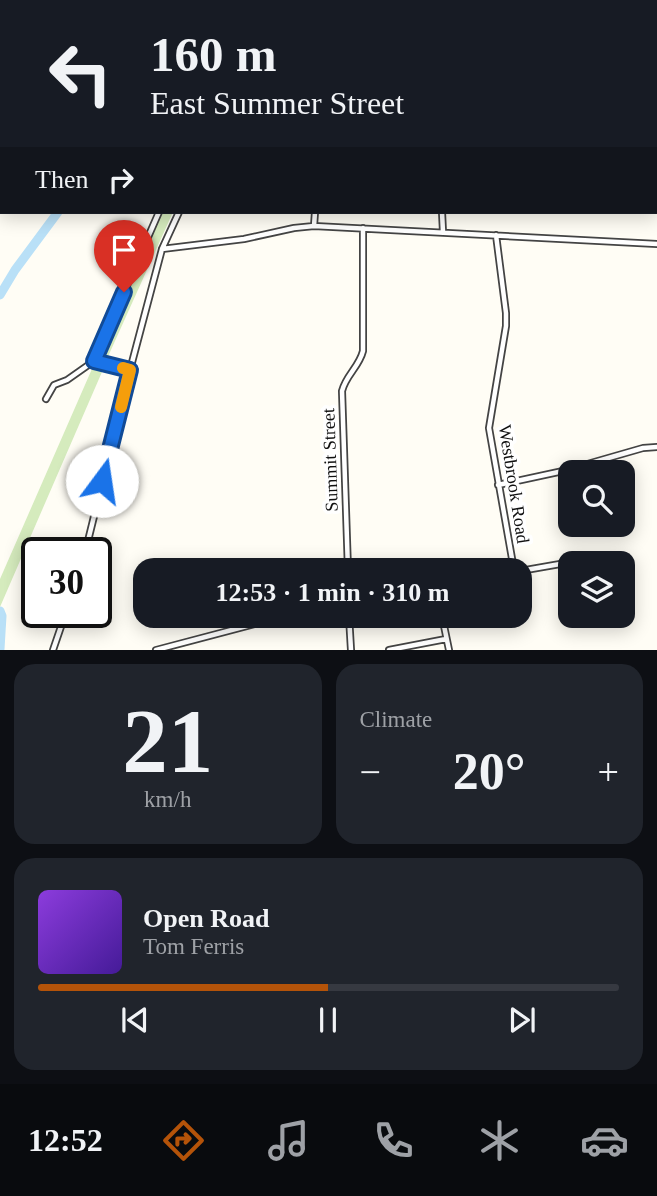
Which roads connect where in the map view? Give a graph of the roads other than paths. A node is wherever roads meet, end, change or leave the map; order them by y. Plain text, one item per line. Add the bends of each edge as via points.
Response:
1 (158, 214) edge
2 (178, 214) edge
3 (315, 214) edge
4 (442, 214) edge
5 (314, 226) junction
6 (363, 229) junction
7 (443, 232) junction
8 (496, 234) junction
9 (657, 243) edge
10 (162, 249) junction
11 (94, 361) junction
12 (130, 370) junction
13 (46, 399) dead end
14 (657, 447) edge
15 (498, 485) junction
16 (89, 537) edge
17 (348, 558) edge
18 (512, 558) edge
19 (558, 564) edge
20 (532, 568) edge
21 (61, 628) edge
22 (239, 628) edge
23 (350, 628) edge
24 (444, 628) edge
25 (446, 639) junction
26 (53, 650) edge
27 (156, 650) edge
28 (351, 650) edge
29 (389, 650) edge
30 (449, 650) edge

1 - 11 street
2 - 10 street
3 - 5 street
4 - 7 street
5 - 6 street
5 - 10 street
6 - 7 street
6 - 17 street, Summit Street via 363,351 342,391
7 - 8 street
8 - 9 street
8 - 15 street, Westbrook Road via 506,313 489,428
10 - 12 street
11 - 12 street
11 - 13 street via 54,385
12 - 16 street
14 - 15 street
15 - 18 street, Westbrook Road
19 - 20 street
21 - 26 street
22 - 27 street
23 - 28 street
24 - 25 street
25 - 29 street
25 - 30 street

